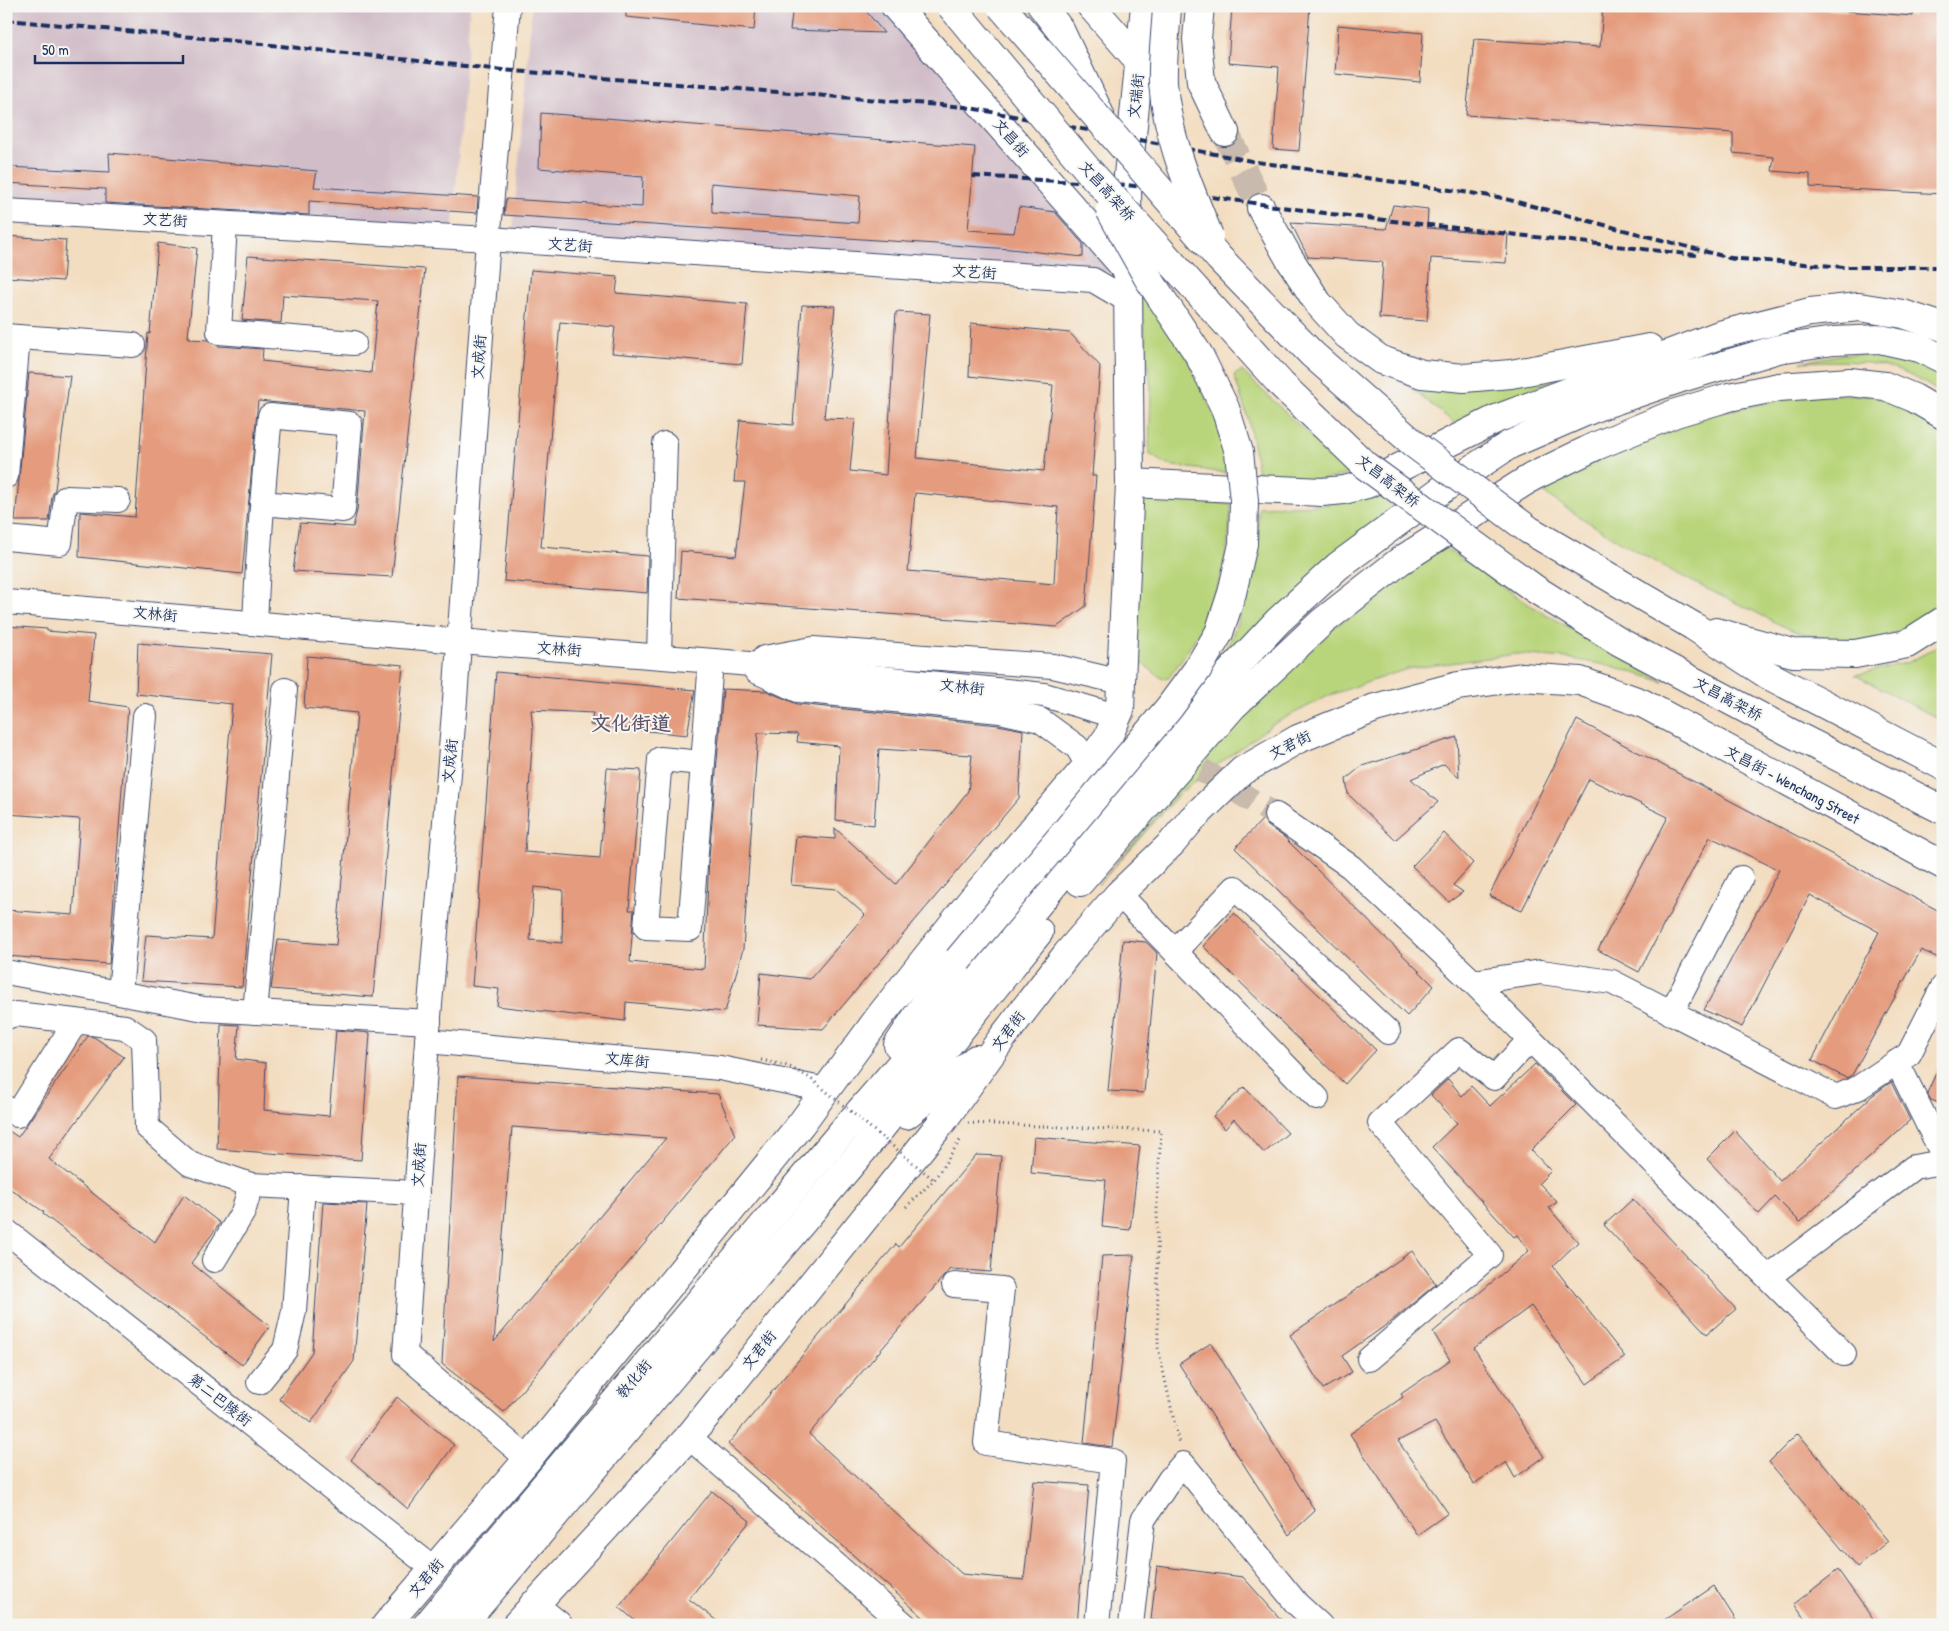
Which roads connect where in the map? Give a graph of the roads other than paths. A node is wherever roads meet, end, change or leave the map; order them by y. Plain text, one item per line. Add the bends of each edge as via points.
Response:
1 (508, 6) edge
2 (895, 6) edge
3 (951, 6) edge
4 (1002, 6) edge
5 (1042, 6) edge
6 (1092, 6) edge
7 (1145, 6) edge
8 (1167, 6) edge
9 (1200, 6) edge
10 (1139, 61) junction
11 (1106, 128) junction
12 (1225, 132) tunnel mouth
13 (1088, 170) junction
14 (1261, 208) tunnel mouth
15 (6, 211) edge
16 (225, 224) junction
17 (488, 239) junction
18 (1218, 258) junction
19 (1127, 270) junction
20 (1127, 300) junction
21 (1943, 327) edge
22 (1719, 335) junction
23 (12, 336) edge
24 (354, 343) dead end
25 (133, 345) dead end
26 (1943, 359) edge
27 (1943, 415) edge
28 (666, 444) dead end
29 (6, 476) edge
30 (1130, 483) junction
31 (118, 500) dead end
32 (262, 502) junction
33 (6, 538) edge
34 (6, 602) edge
35 (1943, 621) edge
36 (255, 622) junction
37 (1693, 626) junction
38 (459, 641) junction
39 (659, 656) junction
40 (710, 661) junction
41 (739, 663) junction
42 (1121, 682) junction
43 (284, 690) dead end
44 (1642, 703) joint
45 (1109, 714) tunnel mouth
46 (145, 716) dead end
47 (702, 763) junction
48 (1088, 765) junction
49 (1943, 766) edge
50 (1943, 810) edge
51 (1276, 815) tunnel mouth
52 (1943, 865) edge
53 (1741, 878) dead end
54 (1119, 894) junction
55 (1175, 951) junction
56 (6, 972) edge
57 (1473, 982) junction
58 (1943, 987) edge
59 (120, 993) junction
60 (928, 999) junction
61 (255, 1012) junction
62 (1671, 1013) junction
63 (6, 1018) edge
64 (76, 1021) junction
65 (428, 1031) junction
66 (1388, 1032) dead end
67 (1003, 1037) junction
68 (1530, 1040) junction
69 (1897, 1062) junction
70 (826, 1090) junction
71 (1317, 1098) dead end
72 (6, 1108) edge
73 (802, 1124) junction
74 (842, 1132) junction
75 (864, 1149) junction
76 (1943, 1155) edge
77 (1943, 1162) edge
78 (251, 1185) junction
79 (303, 1187) junction
80 (417, 1193) junction
81 (6, 1231) edge
82 (214, 1260) dead end
83 (1768, 1277) junction
84 (954, 1285) dead end
85 (1844, 1354) dead end
86 (1370, 1359) dead end
87 (259, 1382) dead end
88 (689, 1436) junction
89 (528, 1459) junction
90 (434, 1569) junction
91 (525, 1615) edge
92 (386, 1625) edge
93 (427, 1625) edge
94 (462, 1625) edge
95 (558, 1625) edge
96 (905, 1625) edge
97 (1097, 1625) edge
98 (1131, 1625) edge
99 (1320, 1625) edge

1 - 17 street, 文成街
2 - 19 main road, 文昌街
3 - 13 main road, 文昌高架桥, bridge
4 - 11 main road, bridge
5 - 11 main road, bridge via 1060,30
6 - 10 main road
7 - 10 main road, 文瑞街
8 - 18 main road, bridge via 1163,82 1170,126 1187,182
9 - 12 main road via 1201,82
10 - 19 main road, 文瑞街 via 1127,186
11 - 18 main road, bridge
13 - 50 main road, 文昌高架桥, bridge via 1281,384 1366,466 1535,589 1618,640 1790,733
13 - 60 main road, bridge via 1148,278 1199,354 1225,408 1239,452 1244,500 1243,544 1219,633 1197,670
14 - 22 main road via 1318,303 1347,335 1381,360 1422,374 1464,378 1511,374
15 - 16 street, 文艺街
16 - 17 street, 文艺街
16 - 24 street via 219,332
17 - 20 street, 文艺街 via 1093,280
17 - 38 street, 文成街
18 - 37 main road, bridge via 1312,354 1414,444 1528,530
19 - 20 main road
20 - 30 main road
21 - 22 main road via 1903,314 1859,307 1810,312
22 - 30 main road via 1496,419 1367,484 1344,490 1322,492
23 - 25 street
23 - 29 street
26 - 74 main road via 1920,348 1880,339 1778,349 1598,406 1509,445 1444,488 1338,566 1278,621 1215,688 1011,937
27 - 75 main road via 1885,386 1850,382 1779,387 1729,397 1676,413 1532,477 1400,560 1322,622 1233,706 1072,891
28 - 39 street
30 - 42 main road
31 - 33 street via 66,498 60,543
32 - 32 street via 270,416 350,424 343,510
32 - 36 street
34 - 36 street, 文林街
35 - 37 main road via 1907,644 1855,654 1792,654
36 - 38 street, 文林街
37 - 49 main road via 1768,675
38 - 39 street, 文林街
38 - 65 street, 文成街
39 - 40 street, 文林街
40 - 41 street, 文林街
40 - 47 street
41 - 42 street via 813,649 1053,666
41 - 45 street, 文林街 via 1044,696
41 - 48 street via 798,690 1000,711 1040,720 1077,748
42 - 48 main road, 文君街 via 1120,710 1108,738
43 - 61 street
44 - 52 main road, 文昌街 - Wenchang Street
44 - 54 main road, 文君街 via 1580,681 1522,676 1458,686 1375,708 1298,739 1242,772
46 - 59 street
47 - 47 street via 690,929 646,927 660,760
48 - 70 main road, 文君街 via 971,901
51 - 57 street via 1352,867
53 - 62 street
54 - 55 street
54 - 67 main road, 文君街 via 1067,954
55 - 66 street via 1235,888
55 - 71 street
56 - 59 street, 文库街
57 - 62 street via 1542,972 1612,982
57 - 68 street
58 - 69 street via 1909,1054
59 - 61 street, 文库街 via 204,1009
60 - 73 main road
60 - 74 main road
61 - 65 street, 文库街
62 - 69 street via 1836,1097 1858,1088
63 - 64 street via 16,1014
64 - 72 street via 17,1115
64 - 78 street via 125,1027 144,1040 147,1127 190,1164
65 - 70 street, 文库街 via 720,1068
65 - 80 street, 文成街
67 - 75 main road
67 - 88 main road, 文君街 via 951,1131
68 - 83 street
68 - 86 street via 1494,1078 1459,1050 1380,1123 1490,1255
69 - 76 street
70 - 73 main road, 文君街
73 - 89 main road, 文君街
74 - 93 main road, 教化街
75 - 94 main road, 教化街
77 - 83 street via 1914,1167
78 - 79 street
78 - 82 street via 243,1212
79 - 80 street
79 - 87 street via 294,1311 285,1350
80 - 89 street, 文成街 via 405,1354
81 - 90 street, 第二巴陵街
83 - 85 street
84 - 97 street via 1002,1289 986,1443 1113,1461
88 - 91 main road, 文君街
88 - 96 street
89 - 90 main road, 文君街
90 - 92 main road, 文君街
91 - 95 main road
98 - 99 street via 1143,1520 1183,1464 1297,1604

